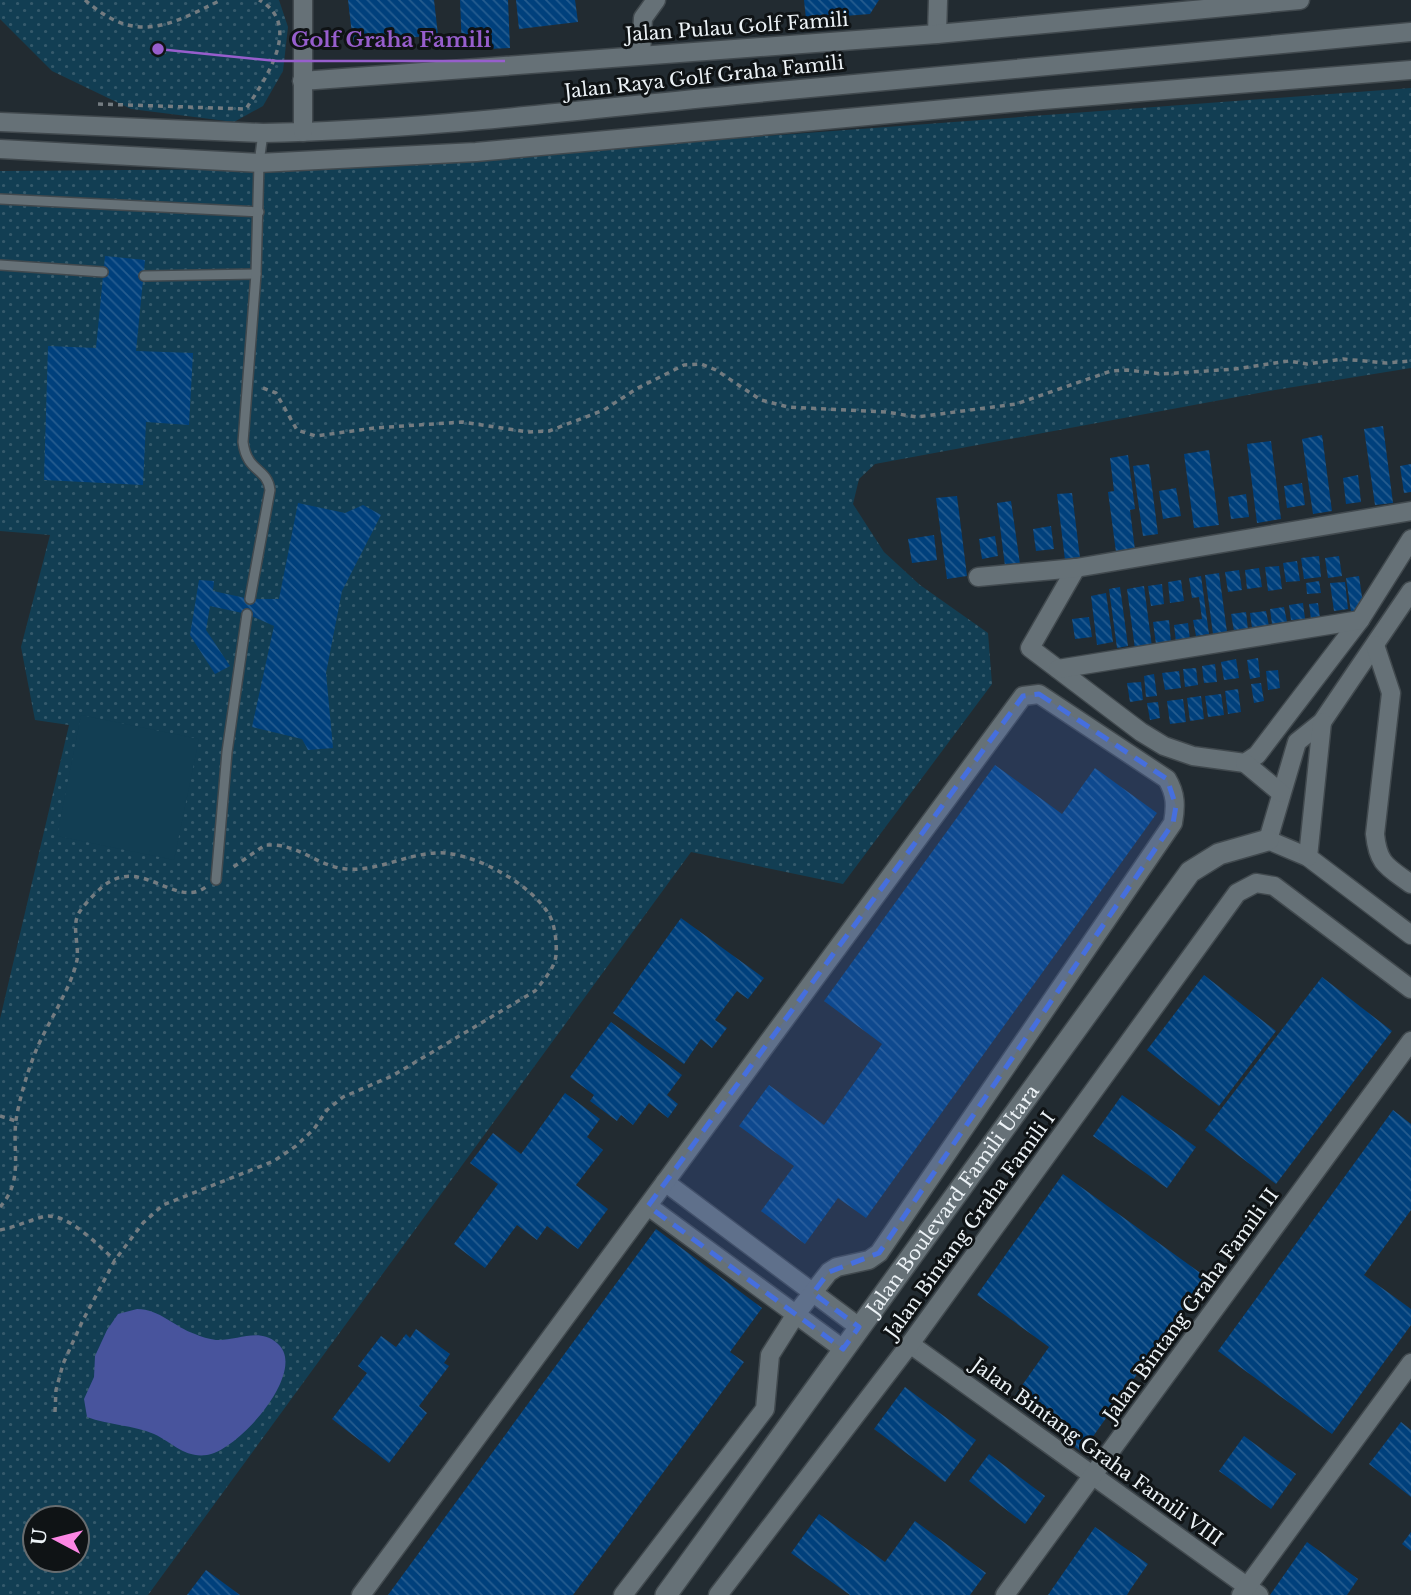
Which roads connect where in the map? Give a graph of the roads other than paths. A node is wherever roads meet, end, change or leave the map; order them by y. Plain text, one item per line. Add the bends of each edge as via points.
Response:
1 (303, 0) edge
2 (656, 0) edge
3 (937, 0) edge
4 (1300, 0) edge
5 (1228, 3) edge
6 (1411, 32) edge
7 (937, 34) junction
8 (641, 54) junction
9 (1411, 70) edge
10 (302, 81) junction
11 (475, 120) junction
12 (0, 122) edge
13 (303, 132) junction
14 (263, 133) junction
15 (0, 149) edge
16 (475, 152) junction
17 (259, 163) junction
18 (0, 199) edge
19 (259, 212) junction
20 (0, 265) edge
21 (103, 272) dead end
22 (256, 274) junction
23 (144, 276) dead end
24 (1411, 511) edge
25 (1411, 539) edge
26 (1076, 568) junction
27 (978, 577) dead end
28 (1411, 591) edge
29 (250, 599) dead end
30 (247, 614) dead end
31 (1360, 620) junction
32 (1375, 645) junction
33 (1058, 669) junction
34 (1322, 722) junction
35 (1245, 763) junction
36 (1281, 793) junction
37 (1268, 840) junction
38 (1308, 857) junction
39 (216, 880) road end
40 (1411, 884) edge
41 (1411, 935) edge
42 (1411, 989) edge
43 (1411, 1041) edge
44 (665, 1182) junction
45 (648, 1206) junction
46 (813, 1293) junction
47 (796, 1314) junction
48 (859, 1327) junction
49 (910, 1344) junction
50 (844, 1349) junction
51 (1411, 1363) edge
52 (1093, 1474) junction
53 (1249, 1592) edge
54 (361, 1595) edge
55 (622, 1595) edge
56 (666, 1595) edge
57 (718, 1595) edge
58 (1005, 1595) edge

1 - 10 street
2 - 8 street via 643,18
3 - 7 street
4 - 5 street, Jalan Pulau Golf Famili
5 - 7 street, Jalan Pulau Golf Famili
6 - 11 street, Jalan Raya Golf Graha Famili
7 - 8 street, Jalan Pulau Golf Famili
8 - 10 street, Jalan Pulau Golf Famili
9 - 16 street
10 - 13 street
11 - 13 street, Jalan Raya Golf Graha Famili
11 - 16 street
12 - 14 street, Jalan Raya Golf Graha Famili
13 - 14 street, Jalan Raya Golf Graha Famili
14 - 17 lane
15 - 17 street
16 - 17 street
17 - 19 lane
18 - 19 lane
19 - 22 lane
20 - 21 lane
22 - 23 lane
22 - 29 lane via 243,442 244,455 269,481 270,490
24 - 26 street
25 - 31 street
26 - 27 street
26 - 33 street via 1030,648
28 - 32 street
30 - 39 lane via 227,752
31 - 33 street
31 - 35 street via 1270,740
32 - 34 street
32 - 40 street via 1391,693 1375,834 1377,853
33 - 35 street via 1164,746
34 - 36 street via 1297,742
34 - 38 street
35 - 36 street
36 - 37 street
37 - 38 street
37 - 48 street, Jalan Boulevard Famili Utara via 1219,855 1190,872
38 - 41 street
42 - 49 street, Jalan Bintang Graha Famili I via 1274,886 1256,883 1237,893
43 - 52 street, Jalan Bintang Graha Famili II
44 - 45 street
44 - 46 street
44 - 46 street via 1023,696 1039,694 1167,779 1176,806 1173,823 879,1253 837,1267
45 - 47 street
45 - 54 street
46 - 47 street
46 - 48 street
47 - 50 street
47 - 55 street via 770,1355 765,1409
48 - 50 street, Jalan Boulevard Famili Utara
49 - 52 street, Jalan Bintang Graha Famili VIII
49 - 57 street, Jalan Bintang Graha Famili I
50 - 56 street, Jalan Boulevard Famili Utara
51 - 53 street
52 - 53 street, Jalan Bintang Graha Famili VIII
52 - 58 street, Jalan Bintang Graha Famili II

